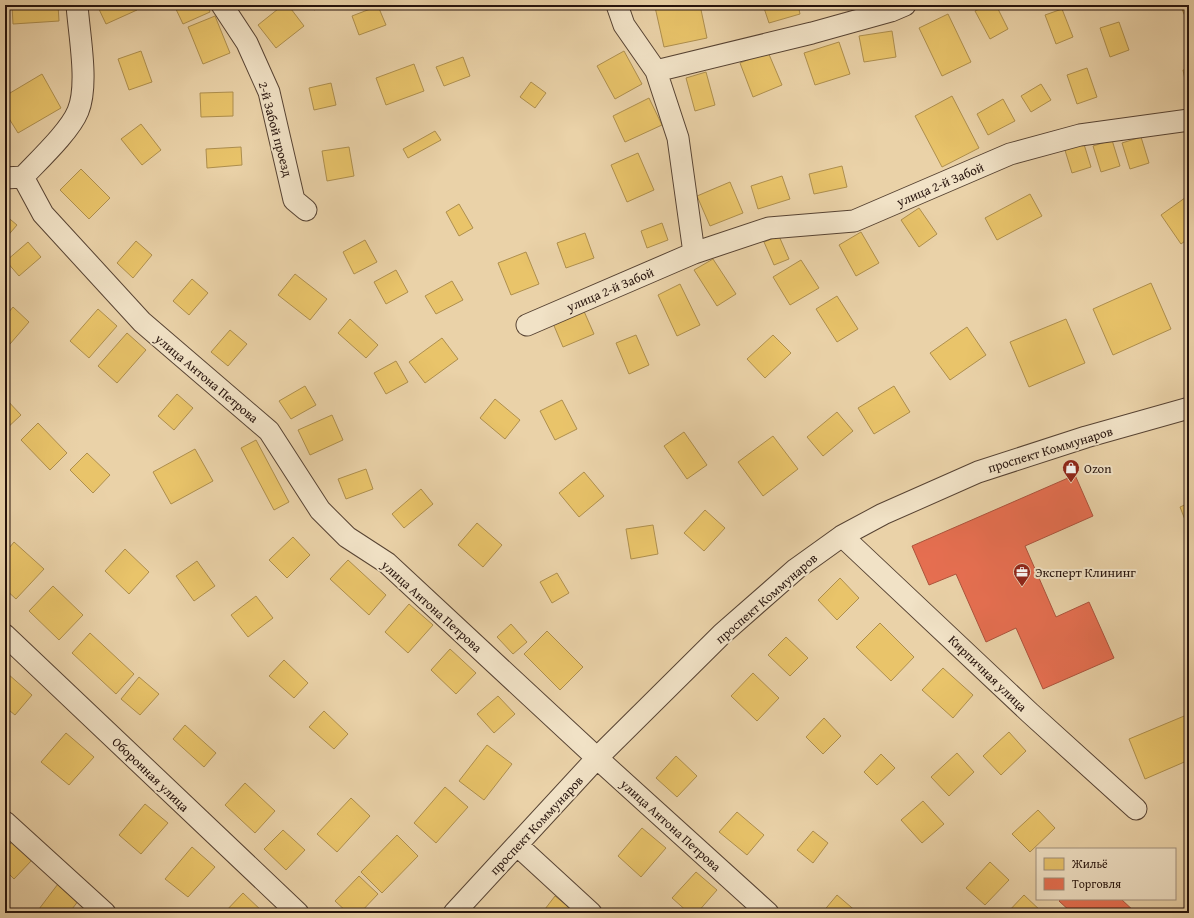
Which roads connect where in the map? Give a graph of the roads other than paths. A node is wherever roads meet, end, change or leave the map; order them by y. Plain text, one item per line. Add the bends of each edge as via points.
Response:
1 (77, 5) edge
2 (222, 5) edge
3 (617, 5) edge
4 (905, 5) edge
5 (656, 71) junction
6 (1189, 120) edge
7 (14, 177) edge
8 (306, 210) dead end
9 (694, 253) junction
10 (527, 325) dead end
11 (1189, 408) edge
12 (842, 536) junction
13 (5, 635) edge
14 (597, 758) junction
15 (1136, 809) dead end
16 (5, 822) edge
17 (518, 845) junction
18 (105, 913) edge
19 (298, 913) edge
20 (454, 913) edge
21 (591, 913) edge
22 (768, 913) edge

1 - 7 street via 84,82 78,111 67,128
2 - 8 street, 2-й Забой проезд via 247,44 269,92 294,200
3 - 5 street via 624,25
4 - 5 street via 891,12 812,34
5 - 9 street via 678,138
6 - 9 street, улица 2-й Забой via 1080,135 1010,154 854,221 769,228
7 - 14 street, улица Антона Петрова via 43,214 142,322 269,431 320,510 347,536 387,563
9 - 10 street, улица 2-й Забой
11 - 12 street, проспект Коммунаров via 1086,437 978,472 883,514
12 - 14 street, проспект Коммунаров via 796,569 722,634
12 - 15 street, Кирпичная улица
13 - 19 street, Оборонная улица
14 - 17 street, проспект Коммунаров
14 - 22 street, улица Антона Петрова
16 - 18 street
17 - 20 street, проспект Коммунаров
17 - 21 street

